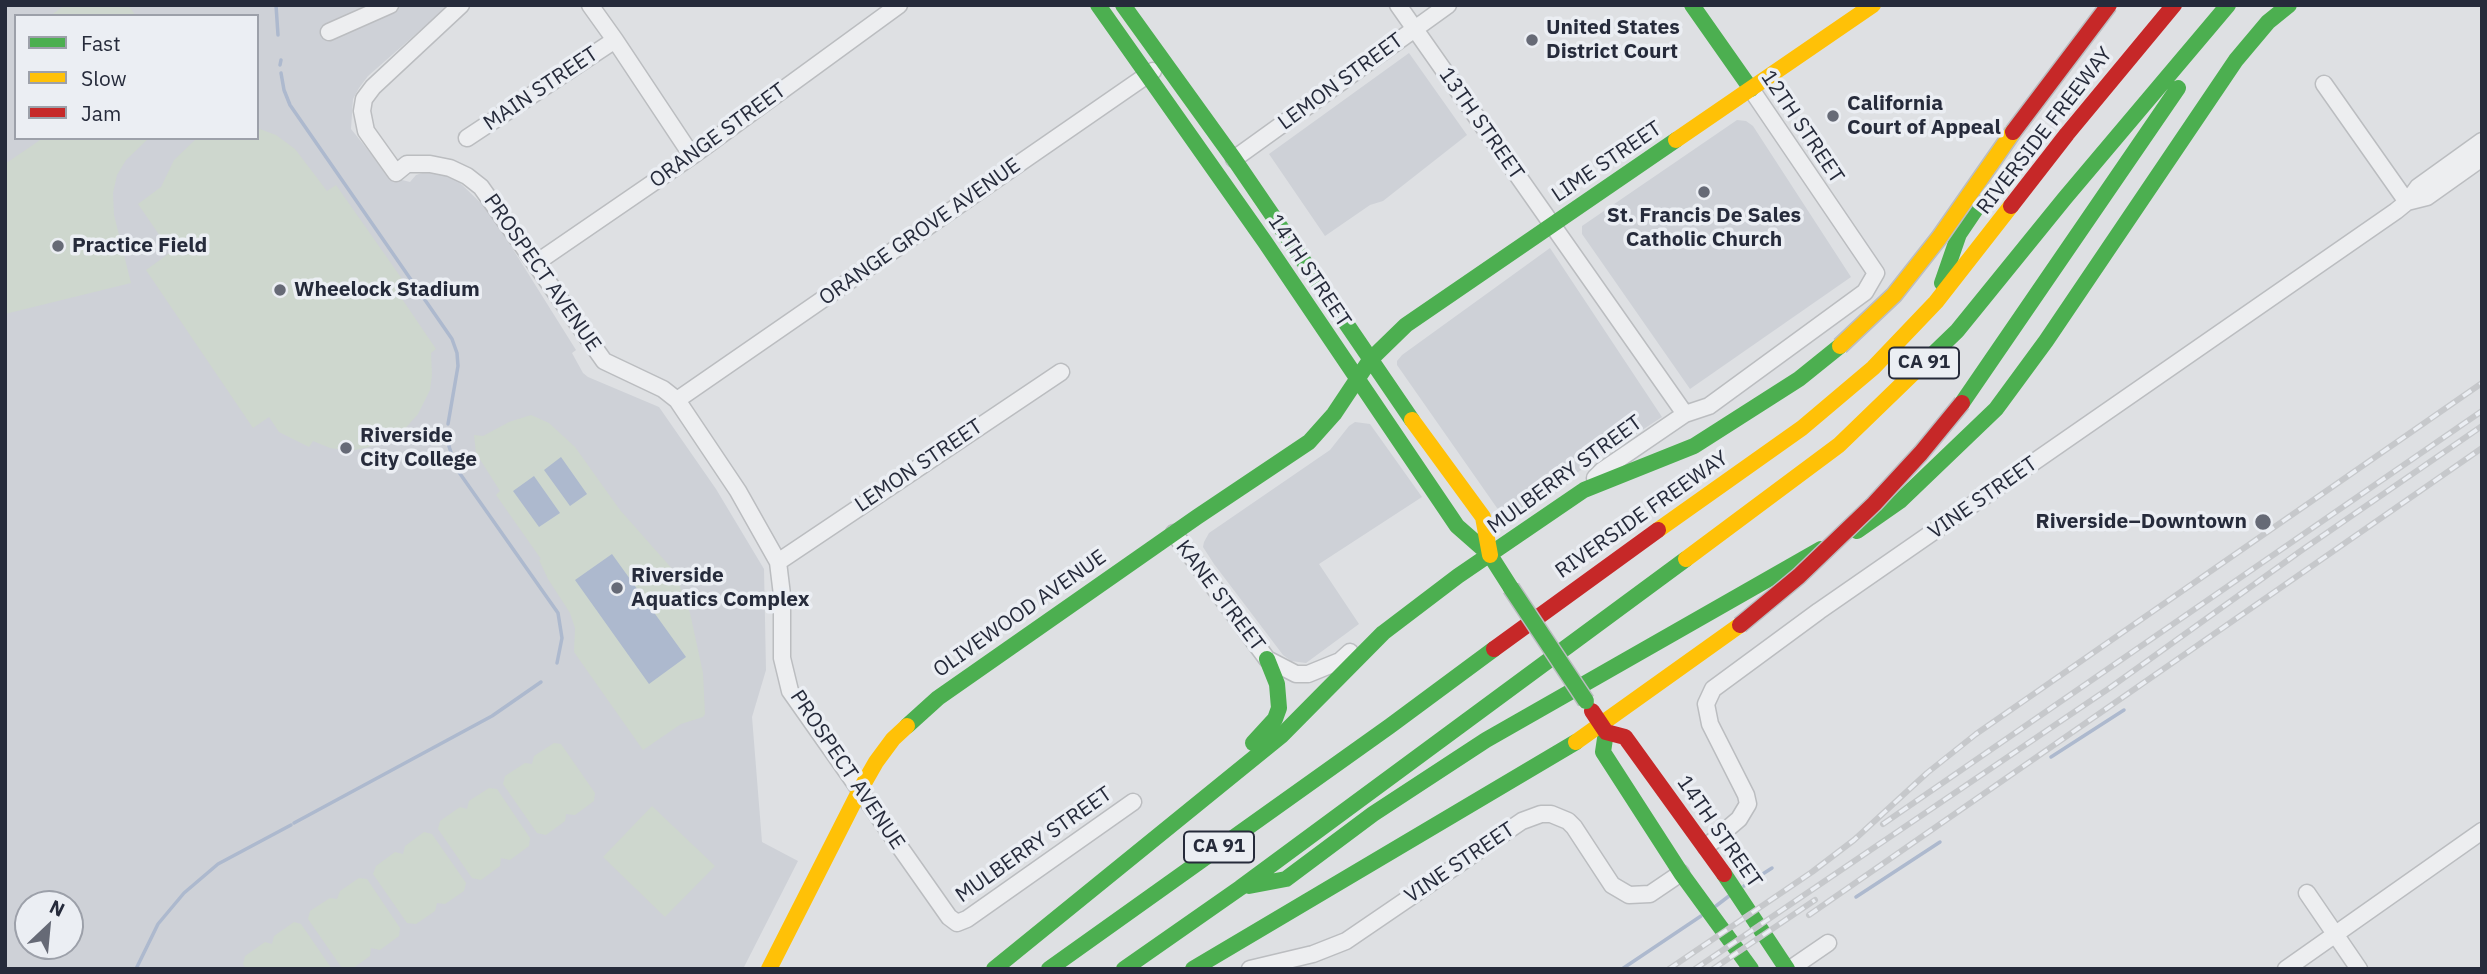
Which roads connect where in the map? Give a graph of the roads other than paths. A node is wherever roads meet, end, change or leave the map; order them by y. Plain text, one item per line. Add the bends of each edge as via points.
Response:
1 (390, 5) edge
2 (461, 5) edge
3 (590, 5) edge
4 (899, 5) edge
5 (1098, 5) edge
6 (1123, 5) edge
7 (1398, 5) edge
8 (1448, 5) edge
9 (1692, 5) edge
10 (1873, 5) edge
11 (2093, 5) edge
12 (2109, 5) edge
13 (2174, 5) edge
14 (2228, 5) edge
15 (2289, 5) edge
16 (2209, 26) junction
17 (1414, 29) junction
18 (329, 32) dead end
19 (615, 40) junction
20 (1163, 64) junction
21 (1147, 75) junction
22 (2324, 84) dead end
23 (1751, 89) junction
24 (1170, 108) junction
25 (467, 138) dead end
26 (2482, 141) edge
27 (692, 156) junction
28 (2482, 158) edge
29 (1234, 159) junction
30 (2407, 202) junction
31 (1552, 224) junction
32 (536, 263) junction
33 (1875, 273) joint
34 (1936, 302) junction
35 (1370, 360) junction
36 (1060, 372) dead end
37 (1358, 380) junction
38 (677, 400) junction
39 (1685, 414) junction
40 (1584, 489) junction
41 (1174, 533) junction
42 (1490, 555) junction
43 (778, 562) junction
44 (1382, 633) junction
45 (1267, 659) junction
46 (1603, 728) junction
47 (860, 790) junction
48 (1215, 791) junction
49 (1133, 802) dead end
50 (2482, 831) edge
51 (1706, 846) junction
52 (1681, 873) junction
53 (1240, 888) junction
54 (2307, 893) dead end
55 (957, 923) joint
56 (2336, 934) junction
57 (1828, 943) dead end
58 (1275, 965) edge
59 (769, 969) edge
60 (994, 969) edge
61 (1049, 969) edge
62 (1124, 969) edge
63 (1192, 969) edge
64 (1250, 969) edge
65 (1751, 969) edge
66 (1788, 969) edge
67 (2286, 969) edge
68 (2360, 969) edge

1 - 18 street
2 - 32 street, PROSPECT AVENUE via 373,87 362,111 366,131 396,173 407,164 430,164 467,176 481,187
3 - 19 street
4 - 27 street, ORANGE STREET
5 - 21 main road, 14TH STREET
6 - 20 main road, 14TH STREET
7 - 17 street, 13TH STREET
8 - 17 street, LEMON STREET
9 - 23 main road, 12TH STREET
10 - 23 main road, LIME STREET
11 - 34 main road via 2028,132 1959,234
12 - 40 main road, bridge via 1939,238 1894,295 1840,346 1799,379 1694,446
13 - 34 main road, RIVERSIDE FREEWAY / CA 91
14 - 16 main road, CA 91
15 - 53 main road via 2236,60 2003,400 1900,501 1859,531 1805,556 1486,740 1373,814 1286,879
16 - 46 main road, bridge via 2180,85 1962,403 1921,453 1799,576
16 - 53 main road, CA 91 via 1957,331 1839,445
17 - 29 street, LEMON STREET
17 - 31 street, 13TH STREET
19 - 25 street, MAIN STREET
19 - 27 street
20 - 21 street, ORANGE GROVE AVENUE
20 - 29 main road, 14TH STREET
21 - 24 main road, 14TH STREET
21 - 38 street, ORANGE GROVE AVENUE
22 - 30 street
23 - 31 main road, LIME STREET
23 - 33 street, 12TH STREET
24 - 29 main road via 1194,125 1223,164
24 - 37 main road, 14TH STREET
26 - 30 street, VINE STREET via 2418,187
27 - 32 street, ORANGE STREET
28 - 30 street, VINE STREET via 2427,197
29 - 35 main road, 14TH STREET
30 - 51 street, VINE STREET via 1713,689 1706,704 1710,724 1748,804 1745,813
31 - 35 main road, LIME STREET via 1406,325
31 - 39 street, 13TH STREET
32 - 38 street, PROSPECT AVENUE via 604,361
33 - 39 street, MULBERRY STREET via 1866,292 1709,406
34 - 61 main road, RIVERSIDE FREEWAY / CA 91 via 1874,368 1802,428
35 - 37 main road, OLIVEWOOD AVENUE
35 - 42 main road, 14TH STREET via 1483,517
36 - 43 street, LEMON STREET
37 - 41 main road, OLIVEWOOD AVENUE via 1309,442
37 - 42 main road, 14TH STREET via 1457,526
38 - 43 street, PROSPECT AVENUE via 738,491
39 - 40 street, MULBERRY STREET via 1603,470
40 - 42 main road, MULBERRY STREET
41 - 45 street, KANE STREET
41 - 47 main road, OLIVEWOOD AVENUE via 938,698 893,739
42 - 44 main road, MULBERRY STREET
42 - 46 main road, 14TH STREET, bridge
43 - 47 street, PROSPECT AVENUE via 782,658 790,691
44 - 45 street, MULBERRY STREET via 1364,639 1340,661 1308,674 1296,674
44 - 48 main road via 1321,698
45 - 48 main road via 1278,684 1275,719 1222,772
46 - 51 main road, 14TH STREET via 1625,737
46 - 52 main road, 14TH STREET via 1603,752
46 - 63 main road
47 - 55 street, PROSPECT AVENUE
47 - 59 main road, OLIVEWOOD AVENUE
48 - 60 main road
49 - 55 street, MULBERRY STREET
50 - 56 street
51 - 66 main road, 14TH STREET
52 - 58 street, VINE STREET via 1650,894 1629,895 1612,885 1568,821 1541,814 1522,821 1346,941
52 - 65 main road, 14TH STREET
53 - 62 main road, CA 91
54 - 56 street
56 - 67 street
56 - 68 street
57 - 66 street
58 - 64 street, VINE STREET

